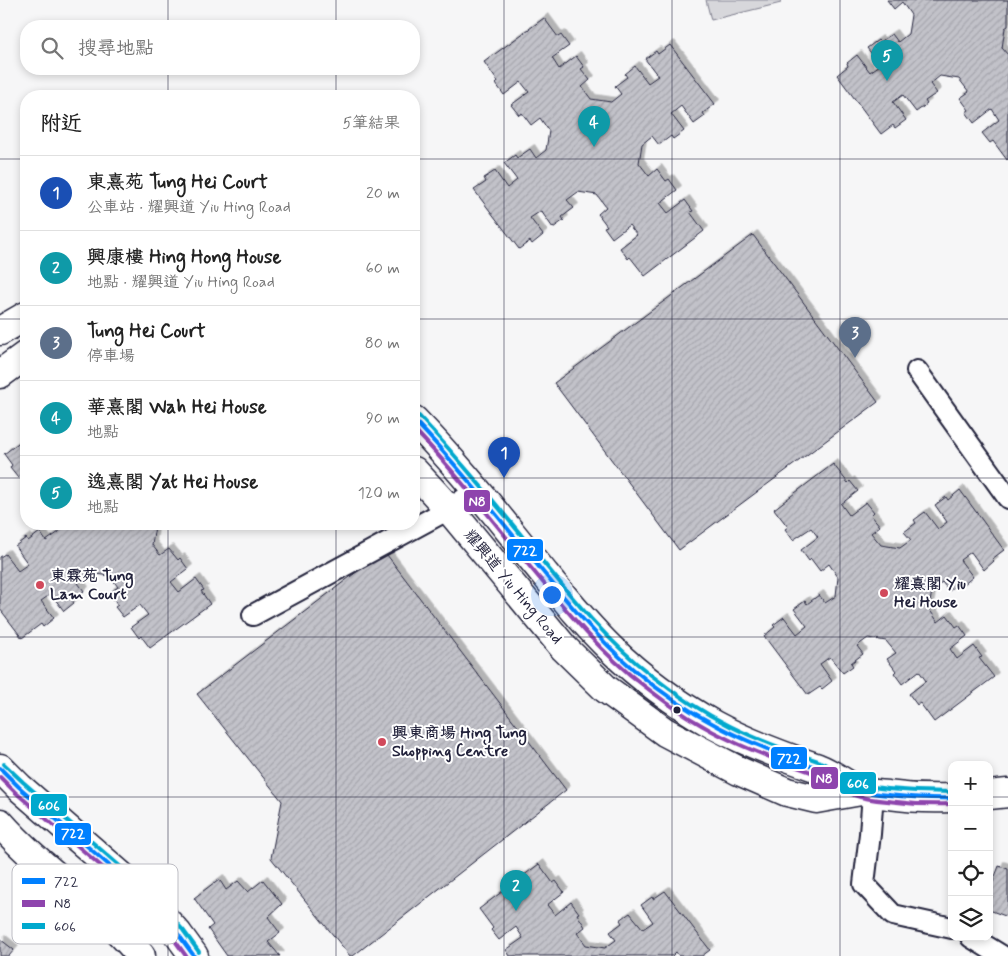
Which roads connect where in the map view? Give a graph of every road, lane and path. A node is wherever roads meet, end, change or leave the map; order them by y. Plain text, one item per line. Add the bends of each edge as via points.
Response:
1 (20, 320) edge
2 (0, 332) edge
3 (20, 359) edge
4 (917, 371) dead end
5 (0, 374) edge
6 (420, 426) edge
7 (420, 478) edge
8 (476, 491) junction
9 (1008, 498) edge
10 (449, 509) junction
11 (420, 525) edge
12 (410, 530) edge
13 (253, 615) dead end
14 (0, 768) edge
15 (866, 792) junction
16 (1008, 793) edge
17 (993, 795) edge
18 (948, 798) edge
19 (0, 823) edge
20 (43, 864) edge
21 (108, 864) edge
22 (948, 927) edge
23 (178, 934) edge
24 (977, 941) edge
25 (131, 944) edge
26 (141, 956) edge
27 (194, 956) edge
28 (1002, 956) edge

1 - 2 street
3 - 5 street
4 - 9 lane
6 - 8 street, 耀興道 Yiu Hing Road
7 - 10 street, 耀興道 Yiu Hing Road
8 - 10 lane
8 - 15 street, 耀興道 Yiu Hing Road via 581,619 643,677 714,725 823,770
10 - 11 lane
10 - 15 street, 耀興道 Yiu Hing Road via 564,648 606,689 665,732 787,792 816,799
12 - 13 lane
14 - 21 street
15 - 18 street, 耀興道 Yiu Hing Road
15 - 22 lane via 869,840 864,884 893,914
16 - 17 street
19 - 20 street
23 - 27 street
24 - 28 lane
25 - 26 street

